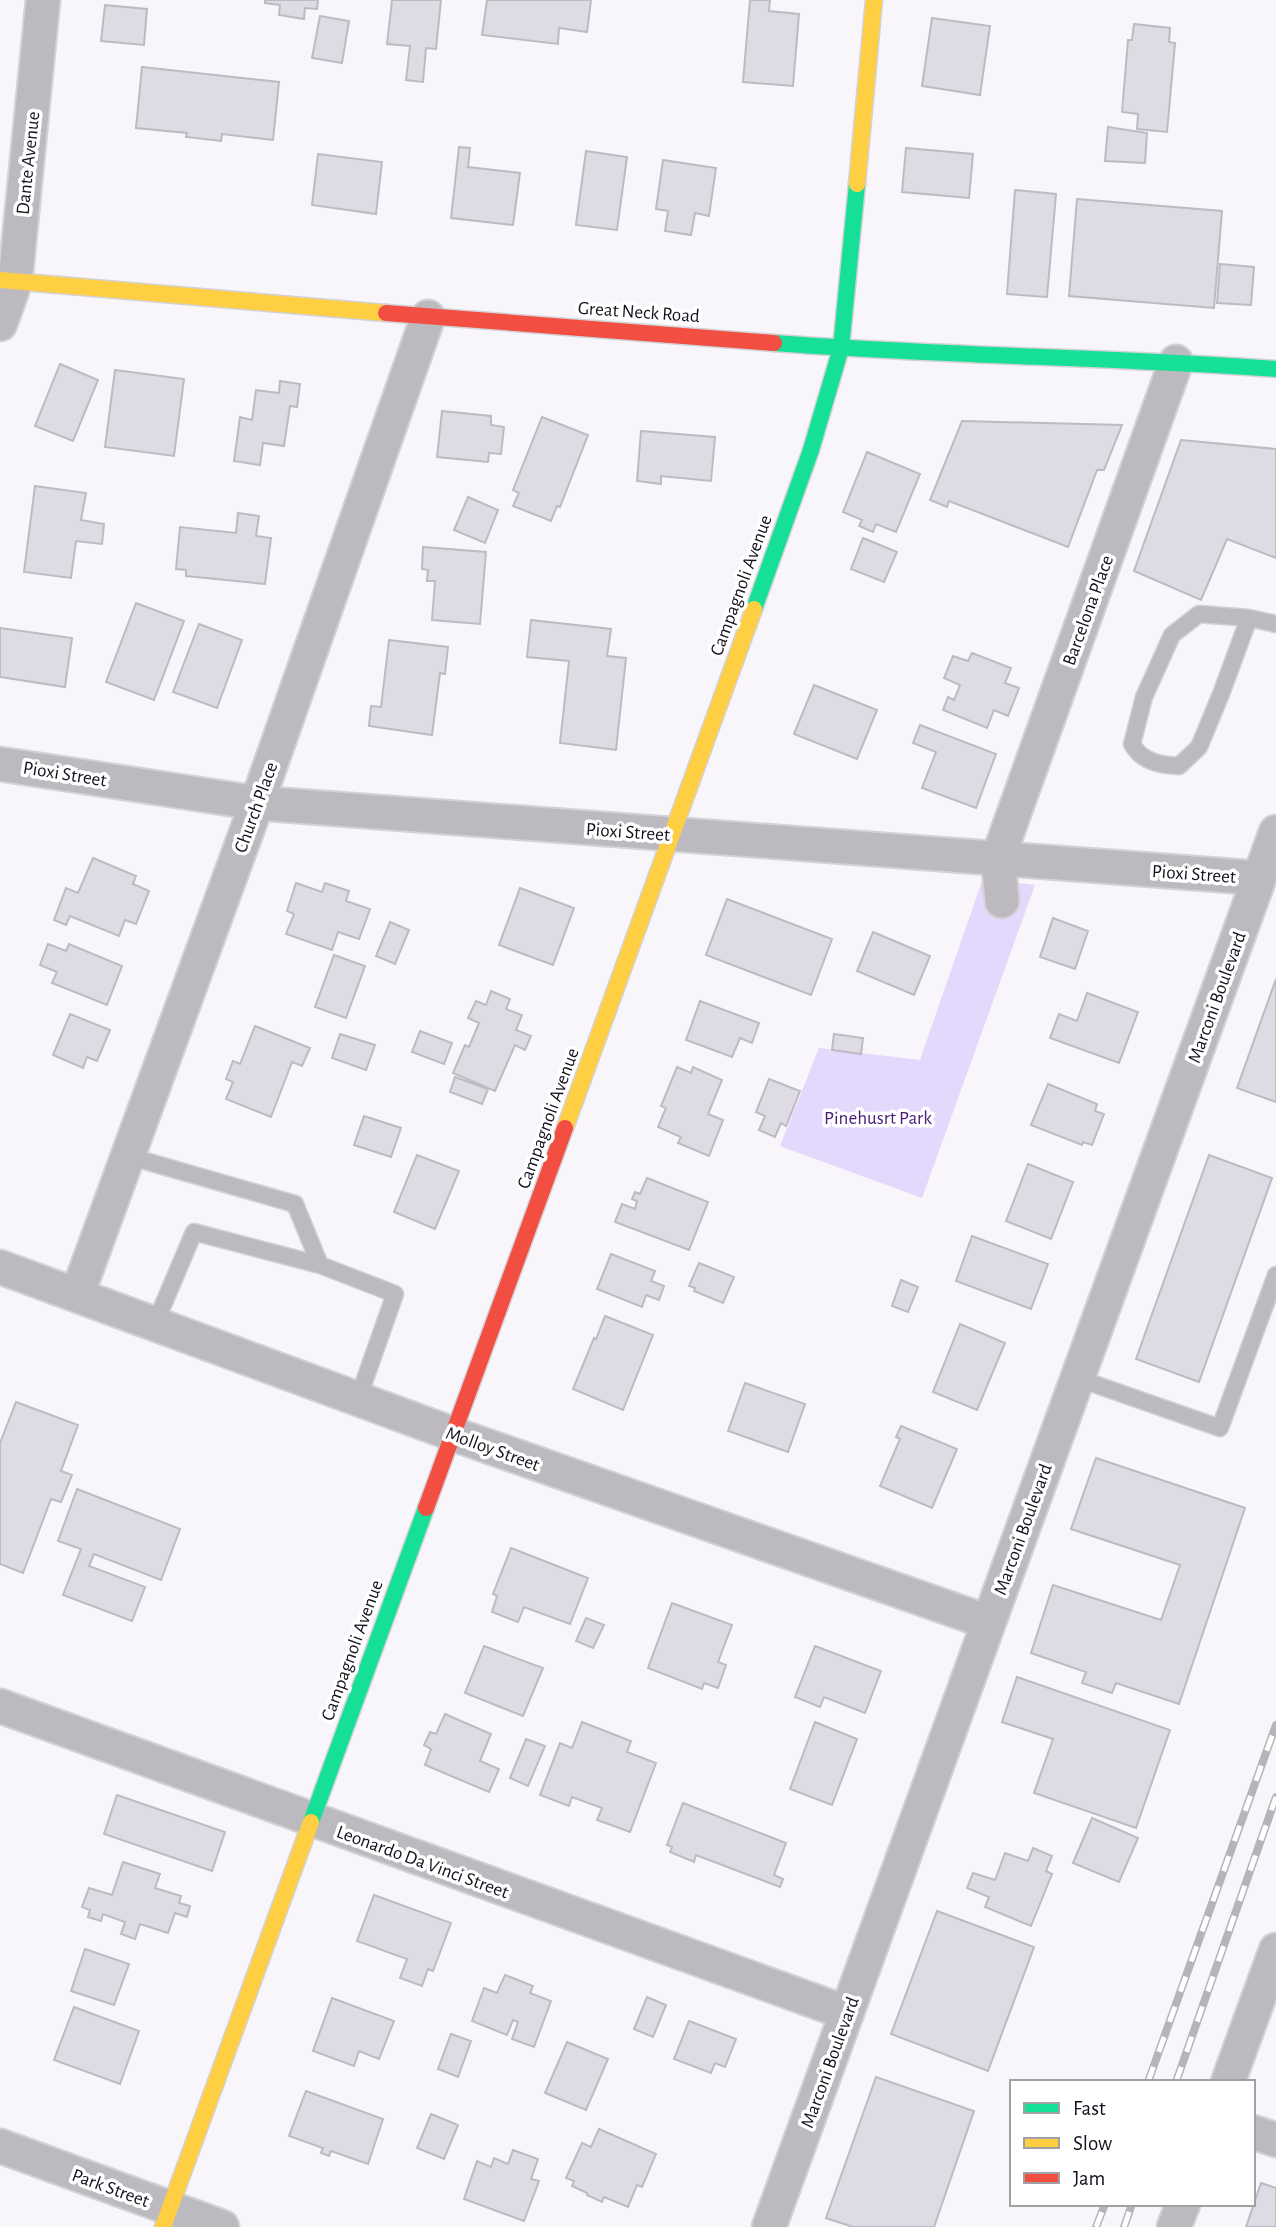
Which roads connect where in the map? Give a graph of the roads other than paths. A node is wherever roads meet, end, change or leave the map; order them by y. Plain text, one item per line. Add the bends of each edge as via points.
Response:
1 (43, 0) edge
2 (874, 0) edge
3 (7, 281) edge
4 (428, 317) junction
5 (0, 324) edge
6 (841, 348) junction
7 (1176, 362) junction
8 (1276, 369) edge
9 (1249, 618) junction
10 (1276, 624) edge
11 (0, 764) edge
12 (257, 803) junction
13 (1276, 832) edge
14 (673, 834) junction
15 (998, 858) junction
16 (1259, 878) junction
17 (1002, 901) dead end
18 (128, 1156) junction
19 (320, 1265) junction
20 (0, 1267) edge
21 (1276, 1275) edge
22 (77, 1295) junction
23 (155, 1324) junction
24 (1077, 1378) junction
25 (358, 1399) junction
26 (453, 1434) junction
27 (988, 1622) junction
28 (0, 1706) edge
29 (310, 1820) junction
30 (1276, 1950) edge
31 (847, 2013) junction
32 (1229, 2080) edge
33 (1255, 2133) edge
34 (1276, 2140) edge
35 (0, 2146) edge
36 (1181, 2206) edge
37 (166, 2218) edge
38 (222, 2227) edge
39 (769, 2227) edge
40 (1174, 2227) edge

1 - 3 street, Dante Avenue
2 - 6 street, Campagnoli Avenue
3 - 4 street, Great Neck Road
3 - 5 street, Dante Avenue
4 - 6 street, Great Neck Road
4 - 12 street, Church Place
6 - 7 street, Great Neck Road
6 - 14 street, Campagnoli Avenue via 811,450
7 - 8 street, Great Neck Road
7 - 15 street, Barcelona Place
9 - 9 lane via 1199,614 1172,635 1144,697 1132,744 1138,753 1159,765 1179,766 1199,747
9 - 10 lane
11 - 12 street, Pioxi Street
12 - 14 street, Pioxi Street
12 - 18 street, Church Place
13 - 16 street, Marconi Boulevard
14 - 15 street, Pioxi Street
14 - 26 street, Campagnoli Avenue
15 - 16 street, Pioxi Street
15 - 17 street
16 - 24 street, Marconi Boulevard
18 - 19 lane via 295,1204
18 - 22 street, Church Place
19 - 23 lane via 194,1232
19 - 25 lane via 395,1294
20 - 22 street, Molloy Street
21 - 24 lane via 1220,1428
22 - 23 street, Molloy Street
23 - 25 street, Molloy Street
24 - 27 street, Marconi Boulevard
25 - 26 street, Molloy Street
26 - 27 street, Molloy Street
26 - 29 street, Campagnoli Avenue
27 - 31 street, Marconi Boulevard
28 - 29 street, Leonardo Da Vinci Street
29 - 31 street, Leonardo Da Vinci Street
29 - 37 street, Campagnoli Avenue
30 - 32 street
31 - 39 street, Marconi Boulevard
33 - 34 street
35 - 37 street, Park Street
36 - 40 street
37 - 38 street, Park Street

